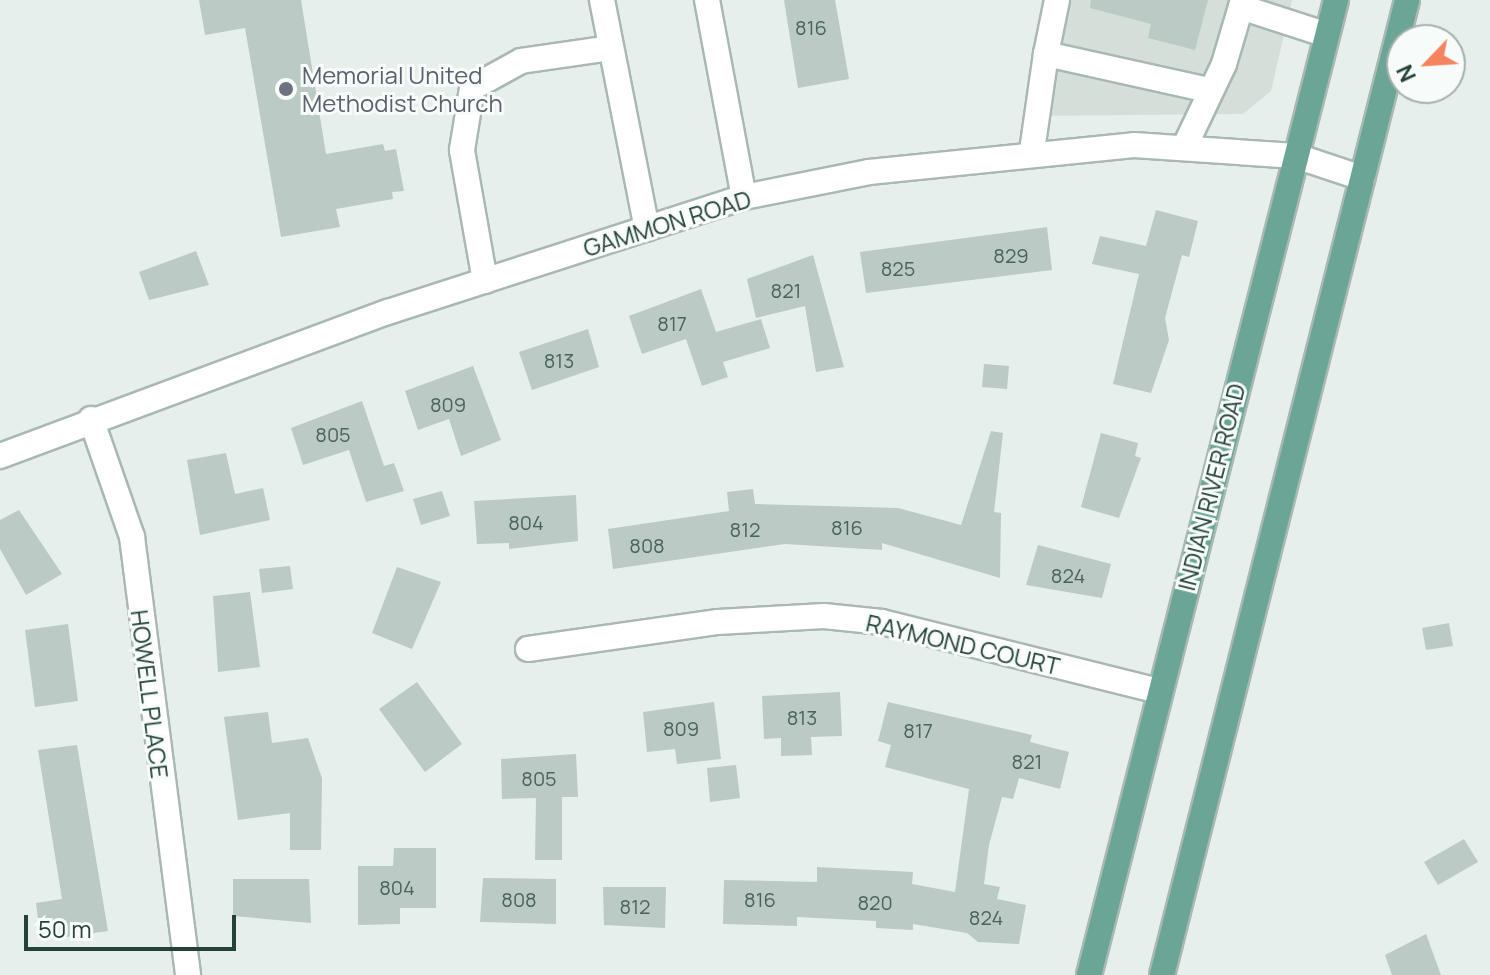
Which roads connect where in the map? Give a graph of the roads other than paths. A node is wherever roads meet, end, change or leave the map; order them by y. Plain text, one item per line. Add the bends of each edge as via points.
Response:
1 (602, 0) edge
2 (707, 0) edge
3 (1057, 0) edge
4 (1336, 0) edge
5 (1407, 0) edge
6 (1242, 3) edge
7 (1327, 35) junction
8 (610, 48) junction
9 (1046, 54) junction
10 (1208, 90) junction
11 (1184, 148) junction
12 (1032, 151) junction
13 (1296, 156) junction
14 (1362, 178) junction
15 (744, 197) junction
16 (647, 229) junction
17 (485, 281) junction
18 (91, 419) junction
19 (0, 456) edge
20 (528, 649) dead end
21 (1159, 691) junction
22 (188, 975) edge
23 (1089, 975) edge
24 (1162, 975) edge

1 - 8 street
2 - 15 street
3 - 9 street
4 - 7 main road, INDIAN RIVER ROAD
5 - 14 main road
6 - 7 street
6 - 10 street
7 - 13 main road, INDIAN RIVER ROAD
8 - 16 street
8 - 17 street via 521,61 472,88 462,150
9 - 10 street
9 - 12 street
10 - 11 street
11 - 12 street, GAMMON ROAD
11 - 13 street, GAMMON ROAD
12 - 15 street, GAMMON ROAD via 869,172
13 - 14 street, GAMMON ROAD
13 - 21 main road, INDIAN RIVER ROAD
14 - 24 main road
15 - 16 street, GAMMON ROAD
16 - 17 street, GAMMON ROAD
17 - 18 street, GAMMON ROAD
18 - 19 street, GAMMON ROAD
18 - 22 street, HOWELL PLACE via 132,537
20 - 21 street, RAYMOND COURT via 734,620 824,616 882,622
21 - 23 main road, INDIAN RIVER ROAD

